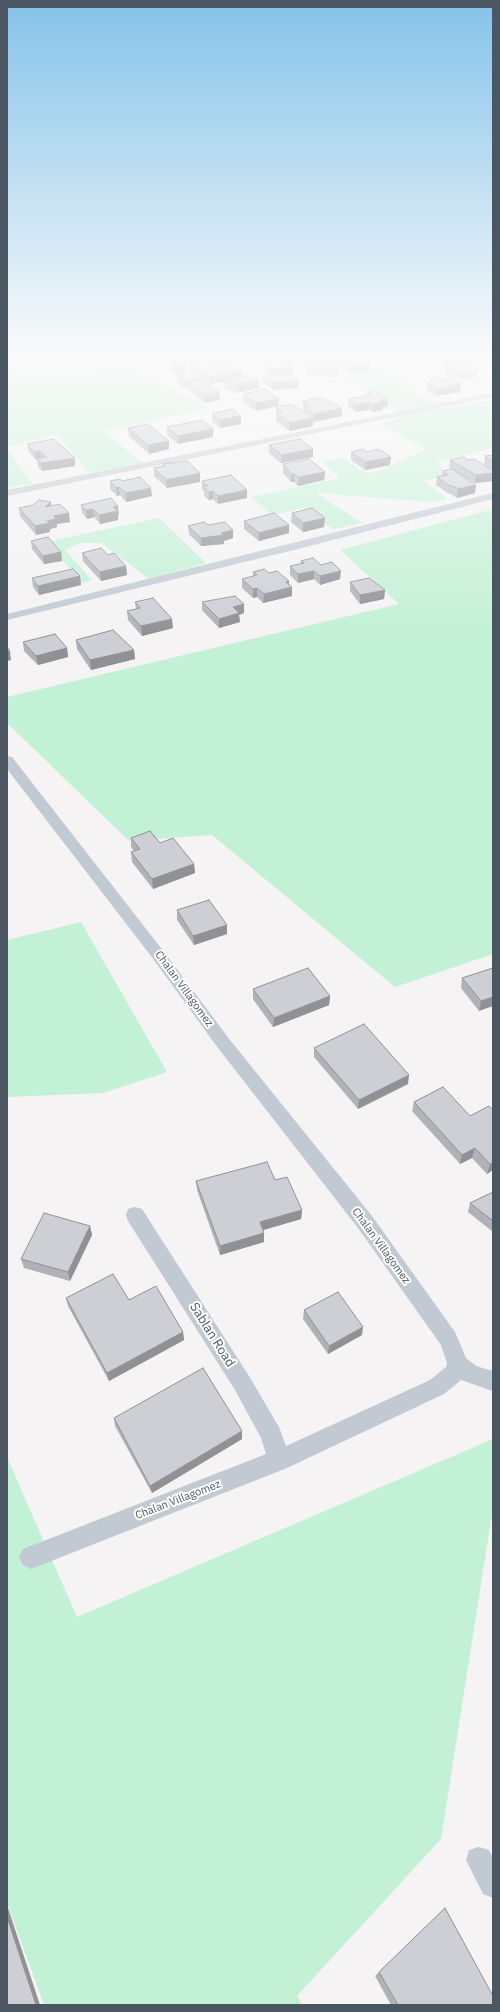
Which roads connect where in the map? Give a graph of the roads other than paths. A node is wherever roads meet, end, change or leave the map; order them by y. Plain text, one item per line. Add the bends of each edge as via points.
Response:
1 (241, 446) edge
2 (7, 493) edge
3 (493, 496) edge
4 (7, 617) edge
5 (7, 760) edge
6 (135, 1215) dead end
7 (457, 1363) junction
8 (493, 1381) edge
9 (279, 1460) junction
10 (31, 1557) dead end
11 (479, 1860) dead end
12 (493, 1884) edge

1 - 2 street
3 - 4 street
5 - 7 street, Chalan Villagomez via 224,1044 365,1222 448,1339
6 - 9 street, Sablan Road via 242,1383 271,1434
7 - 8 street via 470,1374
7 - 9 street, Chalan Villagomez via 455,1372 448,1379 427,1392
9 - 10 street, Chalan Villagomez
11 - 12 street

